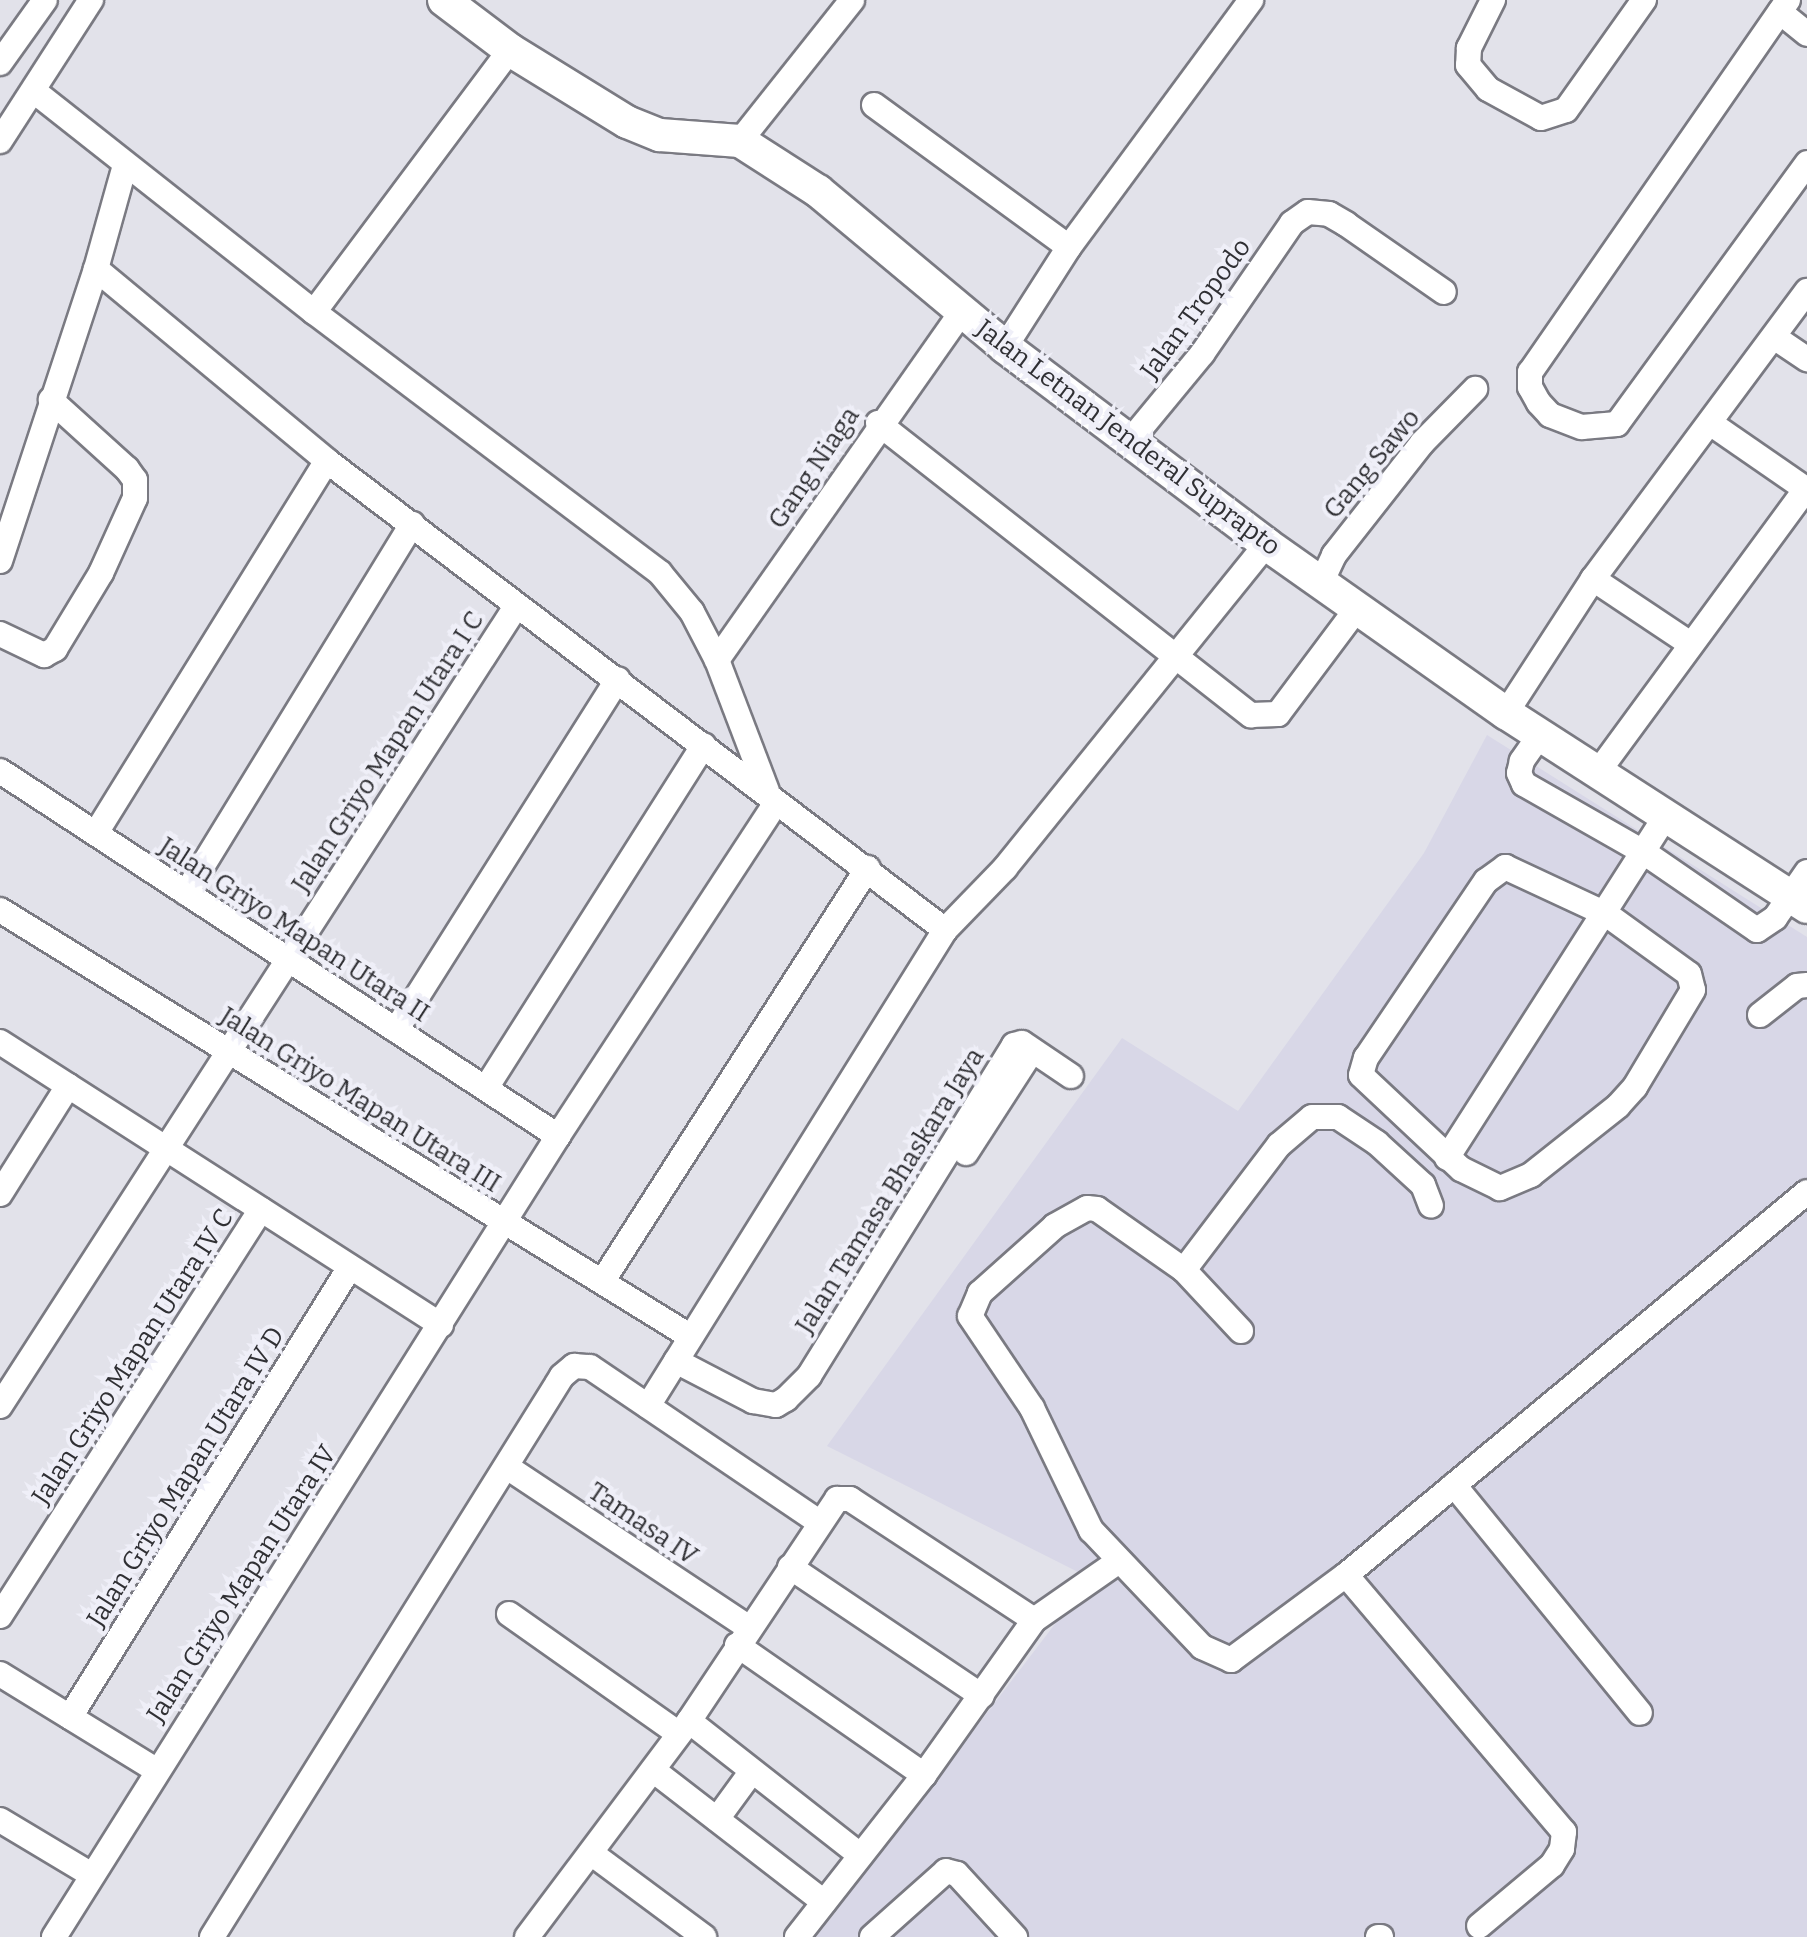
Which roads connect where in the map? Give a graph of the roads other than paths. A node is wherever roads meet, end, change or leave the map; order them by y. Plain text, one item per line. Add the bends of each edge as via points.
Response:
1 (45, 0) edge
2 (91, 0) edge
3 (852, 0) edge
4 (1251, 0) edge
5 (1493, 0) edge
6 (1644, 0) edge
7 (447, 1) edge
8 (1784, 6) edge
9 (1807, 34) edge
10 (510, 50) junction
11 (0, 63) edge
12 (34, 91) junction
13 (874, 105) dead end
14 (0, 141) edge
15 (740, 141) junction
16 (1807, 163) edge
17 (125, 165) junction
18 (1069, 247) junction
19 (96, 269) junction
20 (1807, 291) edge
21 (1444, 292) dead end
22 (962, 311) junction
23 (314, 312) junction
24 (1774, 337) junction
25 (1005, 347) junction
26 (1807, 359) edge
27 (1475, 389) dead end
28 (51, 400) junction
29 (878, 423) junction
30 (1710, 423) junction
31 (1130, 441) junction
32 (327, 461) junction
33 (1806, 489) edge
34 (412, 524) junction
35 (1266, 544) junction
36 (0, 561) edge
37 (1593, 579) junction
38 (1322, 581) junction
39 (517, 605) junction
40 (1358, 607) junction
41 (0, 634) edge
42 (1689, 643) junction
43 (1175, 654) junction
44 (717, 660) junction
45 (618, 679) junction
46 (1506, 713) junction
47 (1540, 735) junction
48 (704, 745) junction
49 (0, 771) edge
50 (1598, 772) junction
51 (772, 798) junction
52 (1666, 816) junction
53 (96, 833) junction
54 (1645, 853) junction
55 (868, 868) junction
56 (1801, 891) edge
57 (186, 893) junction
58 (0, 910) edge
59 (1606, 914) junction
60 (945, 930) junction
61 (288, 959) junction
62 (1807, 985) edge
63 (1760, 1015) dead end
64 (396, 1030) junction
65 (0, 1042) edge
66 (228, 1051) junction
67 (1071, 1076) dead end
68 (68, 1086) junction
69 (486, 1088) junction
70 (558, 1136) junction
71 (165, 1148) junction
72 (1447, 1158) junction
73 (1807, 1192) edge
74 (0, 1194) edge
75 (1431, 1206) dead end
76 (261, 1210) junction
77 (507, 1223) junction
78 (350, 1267) junction
79 (1184, 1270) junction
80 (602, 1282) junction
81 (441, 1325) junction
82 (1241, 1331) dead end
83 (691, 1337) junction
84 (676, 1361) junction
85 (0, 1406) edge
86 (648, 1406) junction
87 (507, 1467) junction
88 (1454, 1485) junction
89 (819, 1522) junction
90 (1119, 1561) junction
91 (790, 1567) junction
92 (1346, 1575) junction
93 (509, 1614) dead end
94 (0, 1616) edge
95 (1034, 1620) junction
96 (743, 1637) junction
97 (0, 1674) edge
98 (982, 1696) junction
99 (1640, 1713) dead end
100 (70, 1717) junction
101 (684, 1727) junction
102 (156, 1770) junction
103 (653, 1770) junction
104 (752, 1771) junction
105 (924, 1775) junction
106 (717, 1819) junction
107 (0, 1820) edge
108 (591, 1853) junction
109 (860, 1855) junction
110 (92, 1875) junction
111 (824, 1902) junction
112 (1479, 1926) dead end
113 (54, 1937) edge
114 (212, 1937) edge
115 (527, 1937) edge
116 (704, 1937) edge
117 (797, 1937) edge
118 (872, 1937) edge
119 (1015, 1937) edge

1 - 11 street
2 - 12 street
3 - 15 street
4 - 18 street
5 - 6 street via 1469,48 1468,65 1488,89 1541,118 1566,110
7 - 10 main road, Jalan Letnan Jenderal Suprapto
8 - 9 street
8 - 16 street via 1530,372 1530,387 1550,415 1582,427 1617,424
10 - 15 main road, Jalan Letnan Jenderal Suprapto via 643,129 680,138
10 - 23 street
12 - 14 street
12 - 17 street
13 - 18 street
15 - 22 main road, Jalan Letnan Jenderal Suprapto via 818,191
17 - 19 street
17 - 23 street
18 - 25 street
19 - 28 street
19 - 32 street
20 - 24 street
21 - 31 street, Jalan Tropodo via 1346,224 1329,214 1308,212 1292,223 1202,354
22 - 25 main road, Jalan Letnan Jenderal Suprapto
22 - 29 street, Gang Niaga
23 - 44 street via 625,542 692,612
24 - 26 street
24 - 30 street
25 - 31 main road, Jalan Letnan Jenderal Suprapto
27 - 38 street, Gang Sawo via 1422,443 1334,555
28 - 36 street
28 - 41 street via 135,480 130,518 63,635 44,655
29 - 43 street
29 - 44 street, Gang Niaga
30 - 33 street
30 - 37 street
31 - 35 main road, Jalan Letnan Jenderal Suprapto
32 - 34 street
32 - 53 street
33 - 42 street
34 - 39 street
34 - 57 street
35 - 38 main road, Jalan Letnan Jenderal Suprapto
35 - 43 street
37 - 42 street
37 - 46 street
38 - 40 main road, Jalan Letnan Jenderal Suprapto
39 - 45 street
39 - 61 street, Jalan Griyo Mapan Utara I C
40 - 43 street via 1273,716 1251,715
40 - 46 main road, Jalan Letnan Jenderal Suprapto
42 - 50 street
43 - 60 street via 1005,868
44 - 51 street
45 - 48 street
45 - 64 street
46 - 47 main road, Jalan Letnan Jenderal Suprapto
47 - 50 main road, Jalan Letnan Jenderal Suprapto
47 - 54 street via 1522,761 1519,773 1524,784
48 - 51 street
48 - 69 street
49 - 53 street, Jalan Griyo Mapan Utara II
50 - 52 main road, Jalan Letnan Jenderal Suprapto
51 - 55 street
51 - 70 street, Jalan Griyo Mapan Utara IV
52 - 54 street
52 - 56 main road, Jalan Letnan Jenderal Suprapto
53 - 57 street, Jalan Griyo Mapan Utara II
54 - 56 street via 1757,930
54 - 59 street
55 - 60 street
55 - 80 street
57 - 61 street, Jalan Griyo Mapan Utara II
58 - 66 street, Jalan Griyo Mapan Utara III
59 - 72 street
59 - 72 street via 1693,980 1692,996 1635,1087 1608,1115 1515,1183 1494,1188
59 - 72 street via 1514,868 1497,870 1366,1058 1364,1078
60 - 83 street
61 - 64 street, Jalan Griyo Mapan Utara II
61 - 66 street, Jalan Griyo Mapan Utara I C
62 - 63 street via 1797,986
64 - 69 street, Jalan Griyo Mapan Utara II
65 - 68 street
66 - 71 street, Jalan Griyo Mapan Utara I C
66 - 77 street, Jalan Griyo Mapan Utara III
67 - 84 street, Jalan Tamasa Bhaskara Jaya via 1022,1043 1014,1045 803,1385 776,1405 753,1401
68 - 71 street
68 - 74 street
69 - 70 street, Jalan Griyo Mapan Utara II
70 - 77 street, Jalan Griyo Mapan Utara IV
71 - 76 street
71 - 85 street, Jalan Griyo Mapan Utara I C
73 - 88 street
75 - 79 street via 1423,1185 1377,1143 1338,1117 1312,1117 1279,1145
76 - 78 street
76 - 94 street, Jalan Griyo Mapan Utara IV C
77 - 80 street, Jalan Griyo Mapan Utara III
77 - 81 street, Jalan Griyo Mapan Utara IV
78 - 81 street
78 - 100 street, Jalan Griyo Mapan Utara IV D
79 - 82 street
79 - 90 street via 1097,1209 1087,1208 1055,1226 972,1303 976,1330 1032,1408 1091,1530
80 - 83 street, Jalan Griyo Mapan Utara III
81 - 102 street, Jalan Griyo Mapan Utara IV
83 - 84 street
84 - 86 street
86 - 87 street via 590,1367 574,1366 562,1376
86 - 89 street
87 - 96 street, Tamasa IV
87 - 114 street
88 - 92 street
88 - 99 street
89 - 91 street
89 - 95 street via 837,1499 850,1499
90 - 92 street via 1202,1647 1231,1660
90 - 95 street
91 - 96 street
91 - 98 street
92 - 112 street via 1564,1832 1552,1865
93 - 101 street
95 - 98 street
96 - 101 street
96 - 105 street, Tamasa IV
97 - 100 street
98 - 105 street
100 - 102 street
101 - 103 street
101 - 104 street
102 - 110 street, Jalan Griyo Mapan Utara IV
103 - 106 street
103 - 108 street
104 - 106 street
104 - 109 street
105 - 109 street
106 - 111 street
107 - 110 street
108 - 115 street
108 - 116 street
109 - 111 street
110 - 113 street, Jalan Griyo Mapan Utara IV
111 - 117 street
118 - 119 street via 946,1871 957,1874

